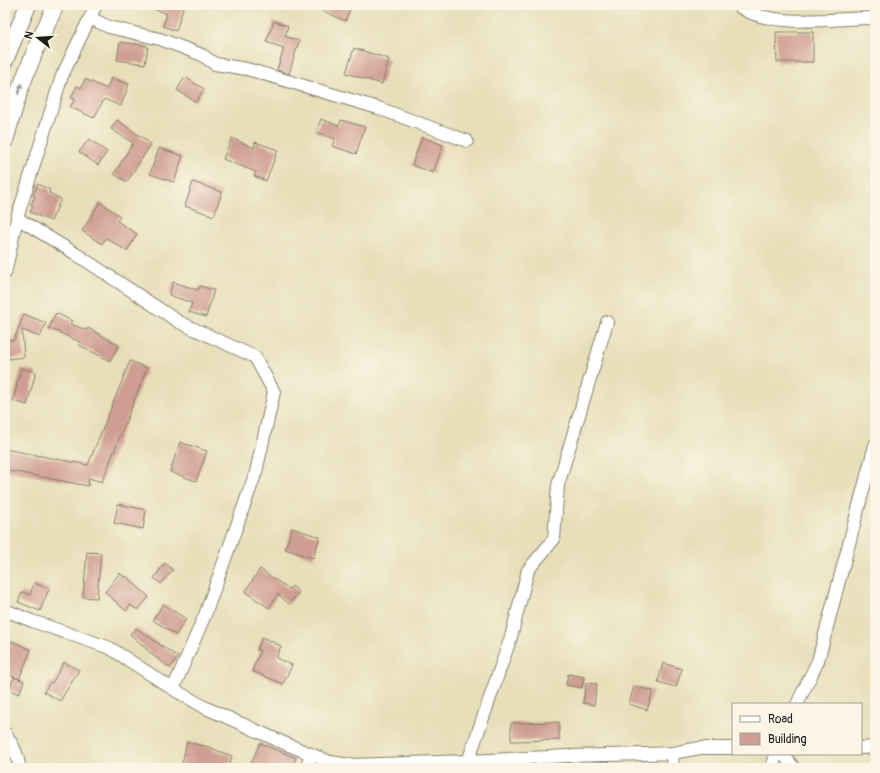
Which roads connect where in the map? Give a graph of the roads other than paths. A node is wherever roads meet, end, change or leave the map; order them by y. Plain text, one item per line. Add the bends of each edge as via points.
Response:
1 (28, 5) edge
2 (56, 5) edge
3 (96, 5) edge
4 (737, 5) edge
5 (90, 18) junction
6 (875, 18) edge
7 (5, 60) edge
8 (5, 140) edge
9 (467, 141) dead end
10 (17, 218) junction
11 (5, 273) edge
12 (607, 322) dead end
13 (875, 445) edge
14 (5, 610) edge
15 (173, 689) junction
16 (797, 703) edge
17 (5, 733) edge
18 (875, 747) edge
19 (732, 748) edge
20 (862, 748) edge
21 (673, 753) junction
22 (311, 754) junction
23 (776, 755) edge
24 (784, 755) edge
25 (467, 764) edge
26 (19, 768) edge
27 (306, 768) edge
28 (672, 768) edge
29 (772, 768) edge
30 (794, 768) edge

1 - 7 main road
8 -> 2 main road via 20,90
3 - 5 street
4 - 6 street via 751,13 770,18 803,21
5 - 9 street via 109,27 160,39 202,55 215,64 248,69 371,106
5 - 10 street via 62,76
10 - 11 street
10 - 15 street via 179,322 255,357 274,392 256,472 205,615
12 - 25 street via 558,485 554,539 528,570 511,637
13 - 16 street via 818,661
14 - 15 street via 110,648
15 - 22 street via 206,708
17 - 26 street via 19,760
18 - 20 street
19 - 21 street via 700,748
21 - 25 street via 568,756
21 - 28 street
22 - 25 street via 330,762 351,765
22 - 27 street
23 - 29 street
24 - 30 street

